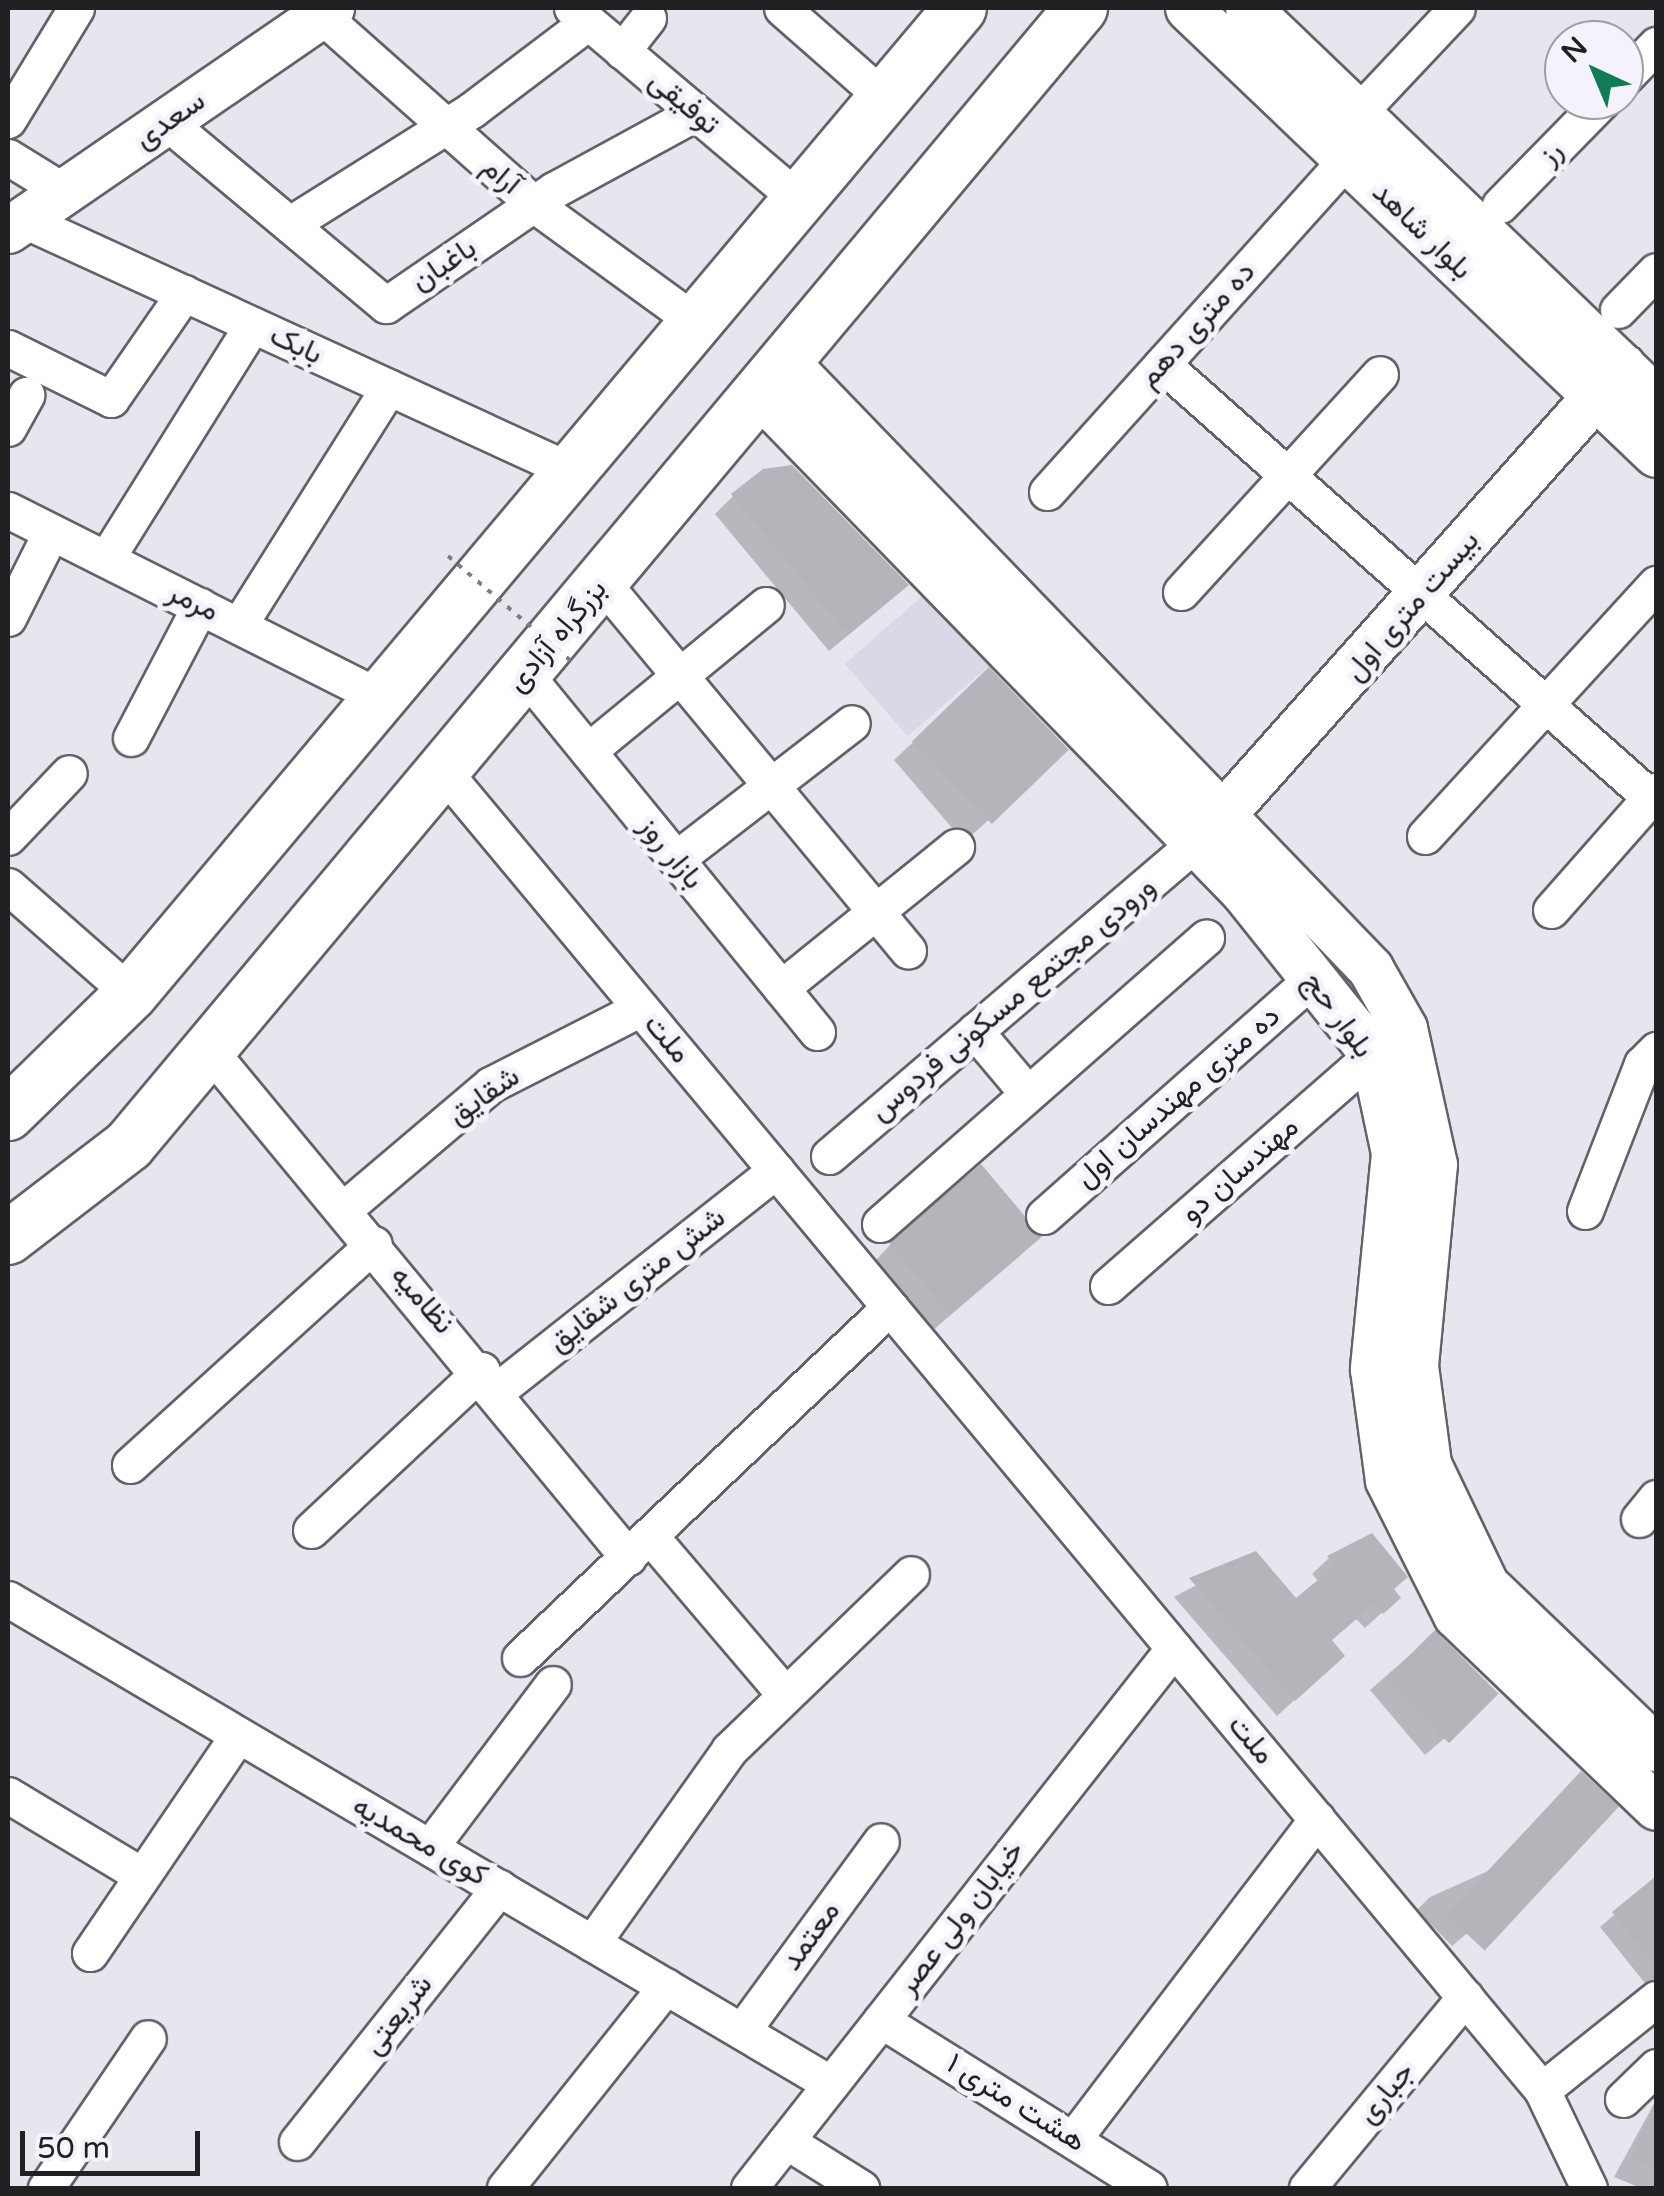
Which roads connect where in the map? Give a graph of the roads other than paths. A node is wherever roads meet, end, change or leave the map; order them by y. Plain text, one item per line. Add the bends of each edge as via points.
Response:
1 (76, 8) edge
2 (782, 8) edge
3 (960, 8) edge
4 (1081, 8) edge
5 (1188, 8) edge
6 (1248, 8) edge
7 (1456, 8) edge
8 (326, 11) edge
9 (579, 15) edge
10 (648, 18) dead end
11 (622, 51) junction
12 (884, 98) junction
13 (1358, 112) junction
14 (696, 113) junction
15 (8, 120) edge
16 (1583, 120) edge
17 (168, 123) junction
18 (443, 127) junction
19 (8, 157) edge
20 (1347, 159) junction
21 (65, 192) junction
22 (798, 199) junction
23 (1500, 205) dead end
24 (536, 206) junction
25 (290, 224) junction
26 (16, 225) edge
27 (1656, 270) edge
28 (184, 294) junction
29 (1618, 310) dead end
30 (694, 322) junction
31 (252, 325) junction
32 (8, 348) edge
33 (1162, 364) junction
34 (1380, 374) dead end
35 (773, 378) junction
36 (1608, 380) junction
37 (389, 387) junction
38 (26, 396) dead end
39 (1656, 399) edge
40 (8, 428) edge
41 (1656, 454) edge
42 (569, 470) junction
43 (1287, 473) junction
44 (1046, 492) dead end
45 (8, 510) edge
46 (52, 532) junction
47 (106, 559) junction
48 (602, 582) junction
49 (1656, 584) edge
50 (1180, 592) dead end
51 (1425, 593) junction
52 (200, 606) junction
53 (766, 606) dead end
54 (8, 618) edge
55 (240, 626) junction
56 (548, 668) junction
57 (680, 676) junction
58 (378, 696) junction
59 (1547, 703) junction
60 (852, 723) dead end
61 (130, 738) dead end
62 (588, 751) junction
63 (444, 772) junction
64 (69, 773) dead end
65 (770, 785) junction
66 (1654, 794) edge
67 (1212, 828) junction
68 (1425, 836) dead end
69 (8, 837) edge
70 (956, 847) dead end
71 (676, 859) junction
72 (8, 886) edge
73 (1551, 910) dead end
74 (876, 912) junction
75 (1206, 938) dead end
76 (908, 951) dead end
77 (1313, 978) junction
78 (781, 988) junction
79 (131, 994) junction
80 (641, 1008) junction
81 (975, 1031) junction
82 (817, 1032) dead end
83 (208, 1050) junction
84 (1656, 1050) edge
85 (1372, 1054) junction
86 (1028, 1094) junction
87 (8, 1114) edge
88 (829, 1156) dead end
89 (776, 1170) junction
90 (344, 1208) junction
91 (1585, 1212) dead end
92 (1044, 1216) dead end
93 (880, 1224) dead end
94 (8, 1238) edge
95 (374, 1244) junction
96 (1108, 1286) dead end
97 (890, 1307) junction
98 (490, 1380) junction
99 (130, 1465) dead end
100 (311, 1530) dead end
101 (639, 1546) junction
102 (1450, 1556) junction
103 (911, 1574) dead end
104 (8, 1599) edge
105 (1174, 1648) junction
106 (520, 1658) dead end
107 (552, 1684) dead end
108 (782, 1692) junction
109 (238, 1735) junction
110 (1656, 1748) edge
111 (8, 1795) edge
112 (1656, 1808) edge
113 (1317, 1819) junction
114 (880, 1841) dead end
115 (430, 1847) junction
116 (138, 1873) junction
117 (498, 1888) junction
118 (592, 1942) junction
119 (90, 1954) dead end
120 (666, 1986) junction
121 (1465, 1997) junction
122 (1656, 2000) edge
123 (882, 2020) junction
124 (742, 2031) junction
125 (148, 2038) dead end
126 (1656, 2068) edge
127 (831, 2084) junction
128 (1542, 2090) junction
129 (1622, 2099) dead end
130 (1074, 2138) junction
131 (786, 2141) junction
132 (297, 2142) dead end
133 (46, 2188) edge
134 (505, 2188) edge
135 (749, 2188) edge
136 (861, 2188) edge
137 (1149, 2188) edge
138 (1307, 2188) edge
139 (1589, 2188) edge

1 - 15 street
2 - 12 street
3 - 12 highway
4 - 35 highway, بزرگراه آزادی
5 - 20 main road, بلوار شاهد
6 - 13 main road, بلوار شاهد
7 - 13 street
8 - 17 main road, سعدی
8 - 18 street, آرام
9 - 11 street, توفیقی
9 - 18 street
10 - 11 street
11 - 14 street, توفیقی
12 - 22 highway
13 - 36 main road, بلوار شاهد
14 - 22 street, توفیقی
14 - 24 street, باغبان
16 - 23 street, رز
17 - 21 main road, سعدی
17 - 25 street, باغبان
18 - 24 street, آرام
18 - 25 street
19 - 21 street
20 - 33 street, ده متری دهم
20 - 36 main road, بلوار شاهد
21 - 26 main road, سعدی
22 - 30 highway
24 - 25 street, باغبان via 386,305
24 - 30 street, آرام
26 - 28 street, بابک
27 - 29 street
28 - 31 street, بابک
28 - 32 street via 110,399
30 - 42 highway
31 - 37 street, بابک
31 - 47 street
33 - 43 street
33 - 44 street, ده متری دهم
34 - 43 street
35 - 48 highway, بزرگراه آزادی
35 - 67 main road, بلوار حج
36 - 39 main road, بلوار شاهد
36 - 41 main road, بلوار شاهد
36 - 51 main road, بیست متری اول
37 - 42 street, بابک
37 - 55 street
38 - 40 street
42 - 58 highway
43 - 50 street
43 - 51 street
45 - 46 street, مرمر
46 - 47 street, مرمر
46 - 54 street
47 - 52 street, مرمر
48 - 56 highway, بزرگراه آزادی
48 - 57 street
49 - 59 street
51 - 59 street
51 - 67 main road, بیست متری اول
52 - 55 street, مرمر
52 - 61 street
53 - 57 street
55 - 58 street, مرمر
56 - 62 street, بازار روز
56 - 63 highway, بزرگراه آزادی
57 - 62 street
57 - 65 street
58 - 79 highway
59 - 66 street
59 - 68 street
60 - 65 street
62 - 71 street, بازار روز
63 - 80 street, ملت
63 - 83 highway, بزرگراه آزادی
64 - 69 street
65 - 71 street
65 - 74 street
66 - 73 street
67 - 77 main road, بلوار حج
67 - 81 street, ورودی مجتمع مسکونی فردوس
67 - 102 main road, بلوار حج via 1370,968 1410,1047 1434,1164 1415,1366
70 - 74 street
71 - 78 street, بازار روز
72 - 79 street
74 - 76 street
74 - 78 street
75 - 86 street
77 - 85 main road, بلوار حج
77 - 92 street, ده متری مهندسان اول
78 - 82 street, بازار روز
79 - 87 highway
80 - 89 street, ملت
80 - 90 street, شقایق via 490,1085
81 - 86 street
81 - 88 street, ورودی مجتمع مسکونی فردوس
83 - 90 street, نظامیه
83 - 94 highway, بزرگراه آزادی via 129,1145
84 - 91 street via 1642,1064
85 - 96 street, مهندسان دو
85 - 102 main road, بلوار حج via 1394,1153 1373,1369 1388,1480
86 - 93 street
89 - 97 street, ملت
89 - 98 street, شش متری شقایق
90 - 95 street, نظامیه
95 - 98 street, نظامیه
95 - 99 street
97 - 101 street
97 - 105 street, ملت
98 - 100 street, شش متری شقایق
98 - 101 street, نظامیه
101 - 106 street
101 - 108 street, نظامیه
102 - 110 main road, بلوار حج
102 - 112 main road, بلوار حج via 1456,1616
103 - 108 street
104 - 109 street, کوی محمدیه
105 - 113 street, ملت
105 - 123 street, خیابان ولی عصر
107 - 115 street
108 - 118 street via 729,1750
109 - 115 street, کوی محمدیه
109 - 116 street
111 - 116 street
113 - 121 street, ملت
113 - 130 street
114 - 124 street, معتمد
115 - 117 street, کوی محمدیه
116 - 119 street
117 - 118 street, کوی محمدیه
117 - 132 street, شریعتی
118 - 120 street, کوی محمدیه
120 - 124 street, کوی محمدیه
120 - 134 street
121 - 128 street, ملت
121 - 138 street, جباری
122 - 128 street
123 - 127 street, خیابان ولی عصر
123 - 130 street, هشت متری ۱
124 - 127 street, کوی محمدیه
125 - 133 street
126 - 129 street
127 - 131 street, خیابان ولی عصر
128 - 139 street, ملت
130 - 137 street, هشت متری ۱
131 - 135 street, خیابان ولی عصر
131 - 136 street

